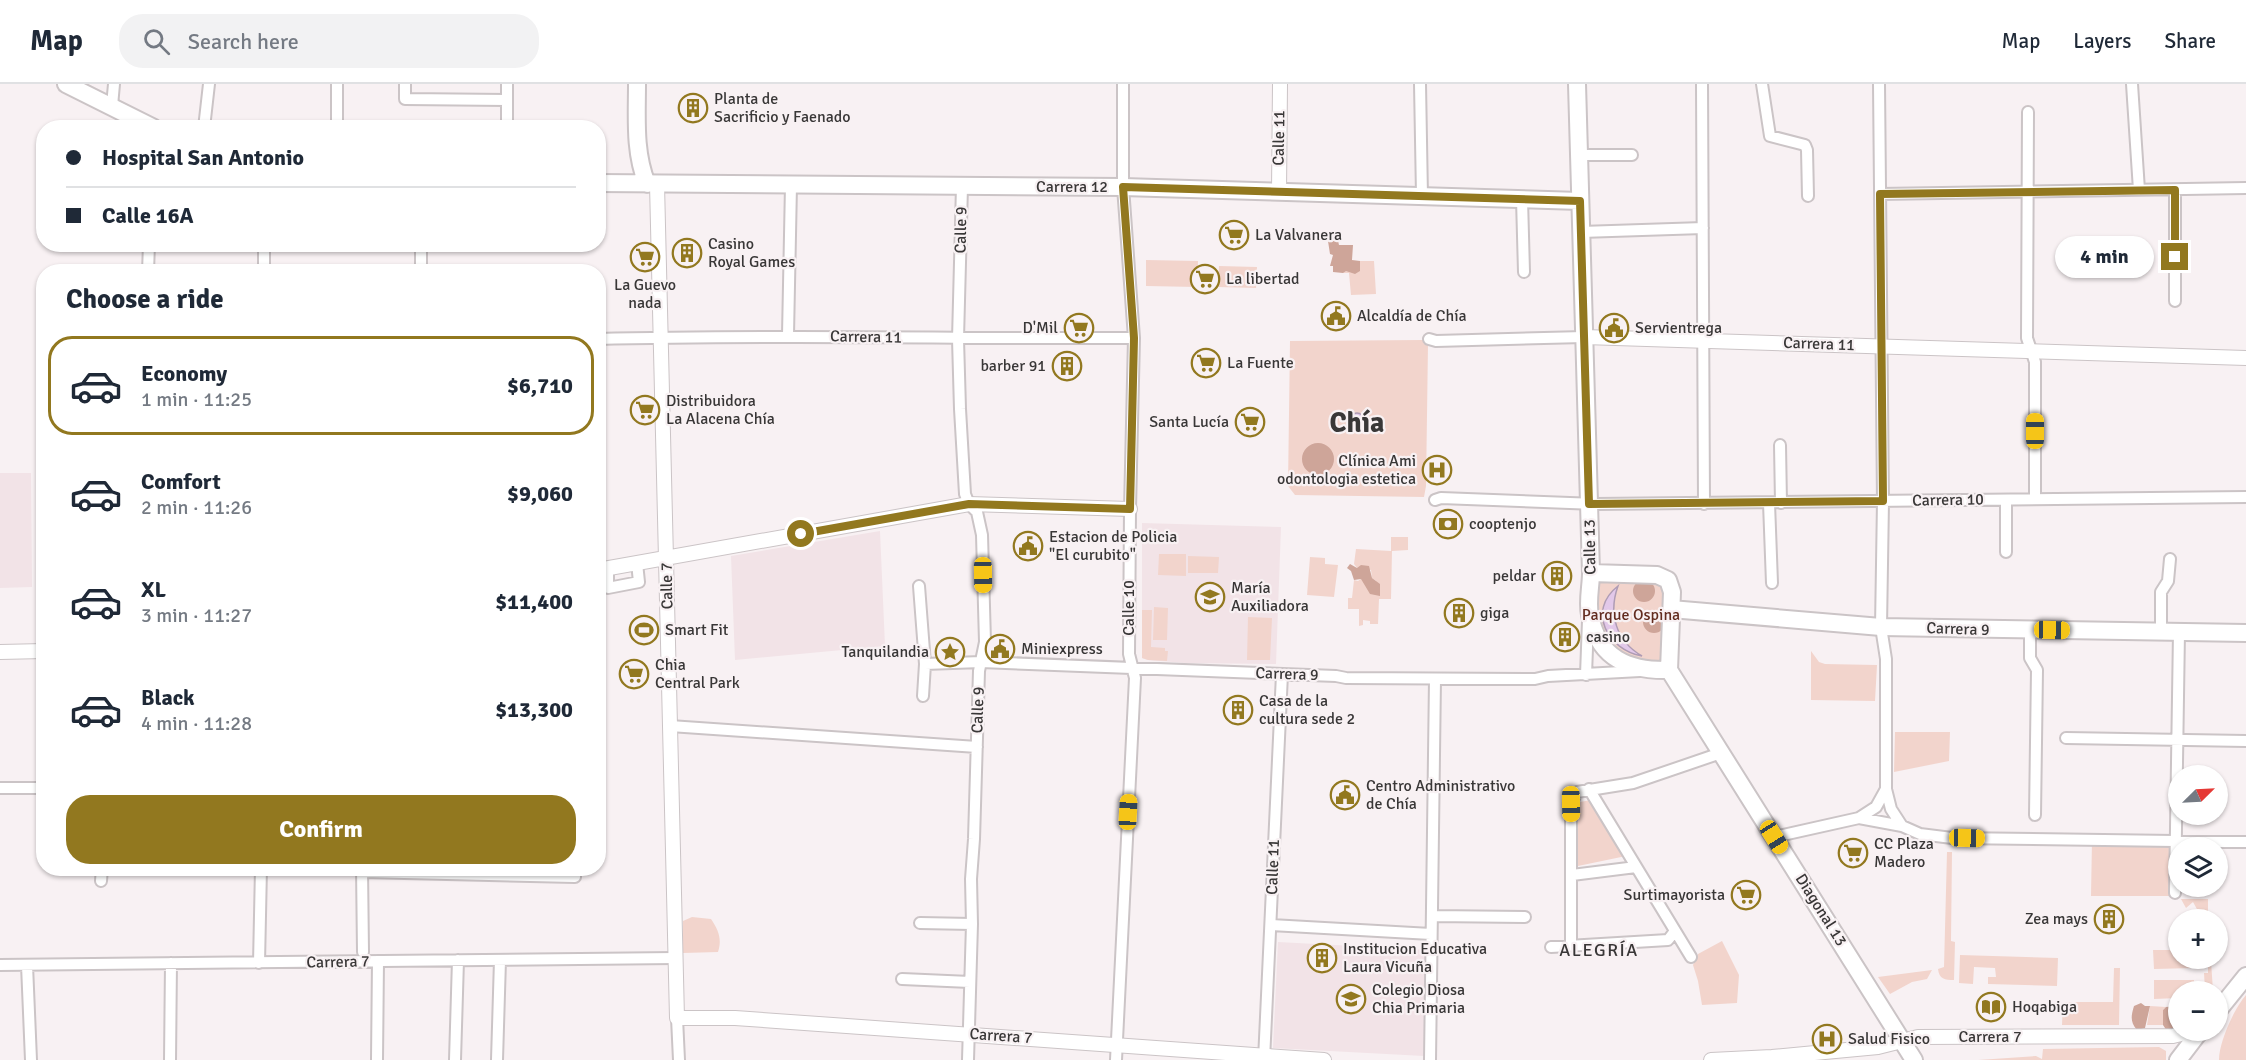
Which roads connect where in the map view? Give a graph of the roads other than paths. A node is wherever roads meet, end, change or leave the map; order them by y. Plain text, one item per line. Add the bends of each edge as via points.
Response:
1 (66, 84) edge
2 (114, 84) edge
3 (209, 84) edge
4 (338, 84) edge
5 (405, 84) edge
6 (507, 84) edge
7 (637, 84) edge
8 (1123, 84) edge
9 (1280, 84) edge
10 (1420, 84) edge
11 (1577, 84) edge
12 (1702, 84) edge
13 (1762, 84) edge
14 (1879, 84) edge
15 (2132, 84) edge
16 (507, 100) junction
17 (112, 106) junction
18 (2028, 112) dead end
19 (138, 120) edge
20 (205, 120) edge
21 (337, 120) edge
22 (507, 120) edge
23 (1579, 155) junction
24 (1632, 155) dead end
25 (606, 183) edge
26 (652, 184) junction
27 (790, 185) junction
28 (962, 186) junction
29 (1123, 187) junction
30 (2246, 188) edge
31 (2139, 190) junction
32 (2175, 190) junction
33 (1279, 192) junction
34 (2029, 192) junction
35 (1880, 194) junction
36 (1422, 196) junction
37 (1808, 196) dead end
38 (1521, 199) junction
39 (1580, 201) junction
40 (1703, 228) junction
41 (1581, 232) junction
42 (1524, 272) dead end
43 (2175, 301) dead end
44 (788, 335) junction
45 (661, 337) junction
46 (1584, 337) junction
47 (1134, 338) junction
48 (606, 339) edge
49 (958, 339) junction
50 (1429, 339) dead end
51 (1703, 341) junction
52 (1882, 346) junction
53 (2030, 351) junction
54 (2246, 358) edge
55 (1780, 445) dead end
56 (2246, 497) edge
57 (2035, 499) junction
58 (1435, 500) dead end
59 (2006, 500) junction
60 (1883, 501) junction
61 (1769, 503) junction
62 (1780, 503) junction
63 (969, 504) junction
64 (1589, 504) junction
65 (1704, 504) junction
66 (1130, 509) junction
67 (2006, 552) dead end
68 (666, 558) junction
69 (2170, 559) dead end
70 (637, 563) junction
71 (606, 569) edge
72 (1591, 573) junction
73 (1772, 583) dead end
74 (919, 586) dead end
75 (606, 588) edge
76 (1671, 609) junction
77 (1589, 614) junction
78 (1881, 627) junction
79 (2030, 629) junction
80 (2161, 632) junction
81 (2179, 632) junction
82 (2246, 633) edge
83 (36, 651) edge
84 (0, 652) edge
85 (981, 662) junction
86 (925, 664) junction
87 (1133, 668) junction
88 (1648, 670) junction
89 (1669, 670) junction
90 (1282, 674) junction
91 (1586, 675) junction
92 (1435, 679) junction
93 (923, 696) dead end
94 (670, 726) junction
95 (2066, 738) dead end
96 (2177, 741) junction
97 (2246, 741) edge
98 (977, 747) junction
99 (1721, 753) junction
100 (0, 788) edge
101 (36, 788) edge
102 (1589, 789) junction
103 (1886, 789) junction
104 (2035, 815) dead end
105 (1859, 818) junction
106 (1902, 826) junction
107 (1774, 837) junction
108 (2176, 837) edge
109 (2168, 842) edge
110 (2228, 842) edge
111 (2246, 842) edge
112 (1636, 867) junction
113 (1572, 875) junction
114 (101, 876) edge
115 (261, 876) edge
116 (362, 876) edge
117 (101, 881) dead end
118 (1432, 916) junction
119 (1525, 917) dead end
120 (920, 923) dead end
121 (972, 924) junction
122 (1271, 925) junction
123 (1675, 931) junction
124 (1431, 934) junction
125 (1571, 945) junction
126 (1551, 947) dead end
127 (363, 952) dead end
128 (1691, 957) dead end
129 (676, 958) junction
130 (458, 960) junction
131 (500, 960) junction
132 (378, 961) junction
133 (171, 963) junction
134 (259, 963) junction
135 (0, 965) edge
136 (27, 965) junction
137 (2246, 976) edge
138 (902, 979) dead end
139 (970, 982) junction
140 (2228, 998) edge
141 (677, 1018) junction
142 (968, 1034) junction
143 (2168, 1036) edge
144 (1903, 1041) junction
145 (2192, 1041) edge
146 (1117, 1045) junction
147 (1264, 1058) edge
148 (32, 1060) edge
149 (170, 1060) edge
150 (377, 1060) edge
151 (455, 1060) edge
152 (497, 1060) edge
153 (679, 1060) edge
154 (968, 1060) edge
155 (1116, 1060) edge
156 (1324, 1060) edge
157 (1430, 1060) edge
158 (1711, 1060) edge
159 (1915, 1060) edge
160 (2177, 1060) edge

1 - 17 main road
2 - 17 street
3 - 20 street
4 - 21 street
5 - 16 street via 405,99
6 - 16 street
7 - 26 main road, Calle 7 via 637,144 640,164
8 - 29 street, Calle 10
9 - 33 street, Calle 11
10 - 36 street
11 - 23 main road, Calle 13
12 - 40 street
13 - 37 street via 1770,136 1805,145
14 - 35 street
15 - 31 street
16 - 22 street
17 - 19 main road
18 - 34 street
23 - 24 street
23 - 39 main road, Calle 13
25 - 26 main road, Carrera 12
26 - 27 main road, Carrera 12
26 - 45 street, Calle 7
27 - 28 main road, Carrera 12
27 - 44 street
28 - 29 main road, Carrera 12
28 - 49 street, Calle 9
29 - 33 main road, Carrera 12
29 - 47 street, Calle 10
30 - 32 street
31 - 32 street
31 - 34 street
32 - 43 street
33 - 36 main road, Carrera 12
34 - 35 street
34 - 53 street via 2026,338
35 - 52 street
36 - 38 main road, Carrera 12
38 - 39 main road, Carrera 12
38 - 42 street
39 - 41 main road, Calle 13
40 - 41 street
40 - 51 street
41 - 46 main road, Calle 13
44 - 45 street, Carrera 11
44 - 49 street, Carrera 11
45 - 48 street, Carrera 11
45 - 68 street, Calle 7
46 - 50 street, Carrera 11
46 - 51 street, Carrera 11
46 - 64 main road, Calle 13
47 - 49 street, Carrera 11
47 - 66 street, Calle 10
49 - 63 street, Calle 9 via 965,494
51 - 52 street, Carrera 11
51 - 65 street
52 - 53 street, Carrera 11
52 - 60 street
53 - 54 street, Carrera 11
53 - 57 street via 2035,362
55 - 62 street
56 - 57 street, Carrera 10
57 - 59 street, Carrera 10
58 - 64 street, Carrera 10
59 - 60 street, Carrera 10
59 - 67 street
60 - 62 street, Carrera 10
60 - 78 street
61 - 62 street, Carrera 10
61 - 65 street, Carrera 10
61 - 73 street
63 - 66 street
63 - 68 street
63 - 85 street, Calle 9 via 976,512 982,535 985,642
64 - 65 street, Carrera 10
64 - 72 main road, Calle 13
66 - 87 street, Calle 10 via 1129,654
68 - 70 street
68 - 94 street, Calle 7
69 - 80 street via 2168,581 2161,592
70 - 71 street
70 - 75 street via 639,582
72 - 76 main road via 1657,575 1668,580
72 - 77 main road, Calle 13
74 - 86 street
76 - 78 main road, Carrera 9
76 - 89 main road
77 - 88 main road, Calle 13 via 1599,640 1610,653 1624,663
77 - 91 street, Calle 13
78 - 79 main road, Carrera 9
78 - 103 street via 1886,659
79 - 80 main road, Carrera 9
79 - 104 street via 2030,658 2037,670
80 - 81 main road, Carrera 9
81 - 82 main road, Carrera 9
81 - 96 street
83 - 84 street
85 - 86 street, Carrera 9
85 - 87 street, Carrera 9
85 - 98 street, Calle 9
86 - 93 street
87 - 90 street, Carrera 9
87 - 146 street, Calle 10
88 - 89 main road, Calle 13
88 - 91 street, Carrera 9
89 - 99 main road, Diagonal 13
90 - 92 street, Carrera 9
90 - 122 street, Calle 11
91 - 92 street, Carrera 9
92 - 118 street
94 - 98 street
94 - 129 street, Calle 7
95 - 96 street
96 - 97 street
96 - 108 street
98 - 121 street, Calle 9
99 - 102 street via 1633,783
99 - 107 main road, Diagonal 13
100 - 101 street
102 - 112 street
102 - 113 street via 1577,792 1571,804
103 - 105 street via 1876,807
103 - 106 street via 1890,809
105 - 106 street
105 - 107 street
106 - 109 street via 1920,834 1952,838
107 - 144 main road, Diagonal 13
110 - 111 street
112 - 113 street
112 - 123 street
113 - 125 street
114 - 117 street
115 - 134 street
116 - 127 street
118 - 119 street
118 - 124 street
120 - 121 street
121 - 139 street, Calle 9
122 - 124 street
122 - 147 street, Calle 11
123 - 125 street via 1668,940
123 - 128 street
124 - 157 street
125 - 126 street
129 - 131 street, Carrera 7
129 - 141 street, Calle 7
130 - 131 street, Carrera 7
130 - 132 street, Carrera 7
130 - 151 street
131 - 152 street
132 - 134 street, Carrera 7
132 - 150 street
133 - 134 street, Carrera 7
133 - 136 street, Carrera 7
133 - 149 street
135 - 136 street, Carrera 7
136 - 148 street
137 - 140 main road
138 - 139 street
139 - 142 street, Calle 9
141 - 142 street, Carrera 7 via 735,1018
141 - 153 street, Calle 7
142 - 146 street, Carrera 7
142 - 154 street, Calle 9
143 - 144 street, Carrera 7 via 1925,1037
144 - 158 street, Carrera 7 via 1878,1047
144 - 159 main road, Diagonal 13
145 - 160 main road
146 - 147 street, Carrera 7
146 - 155 street, Calle 10
147 - 156 street, Carrera 7
159 - 160 street, Carrera 7 via 1913,1050 1919,1043 2162,1042 2174,1047

